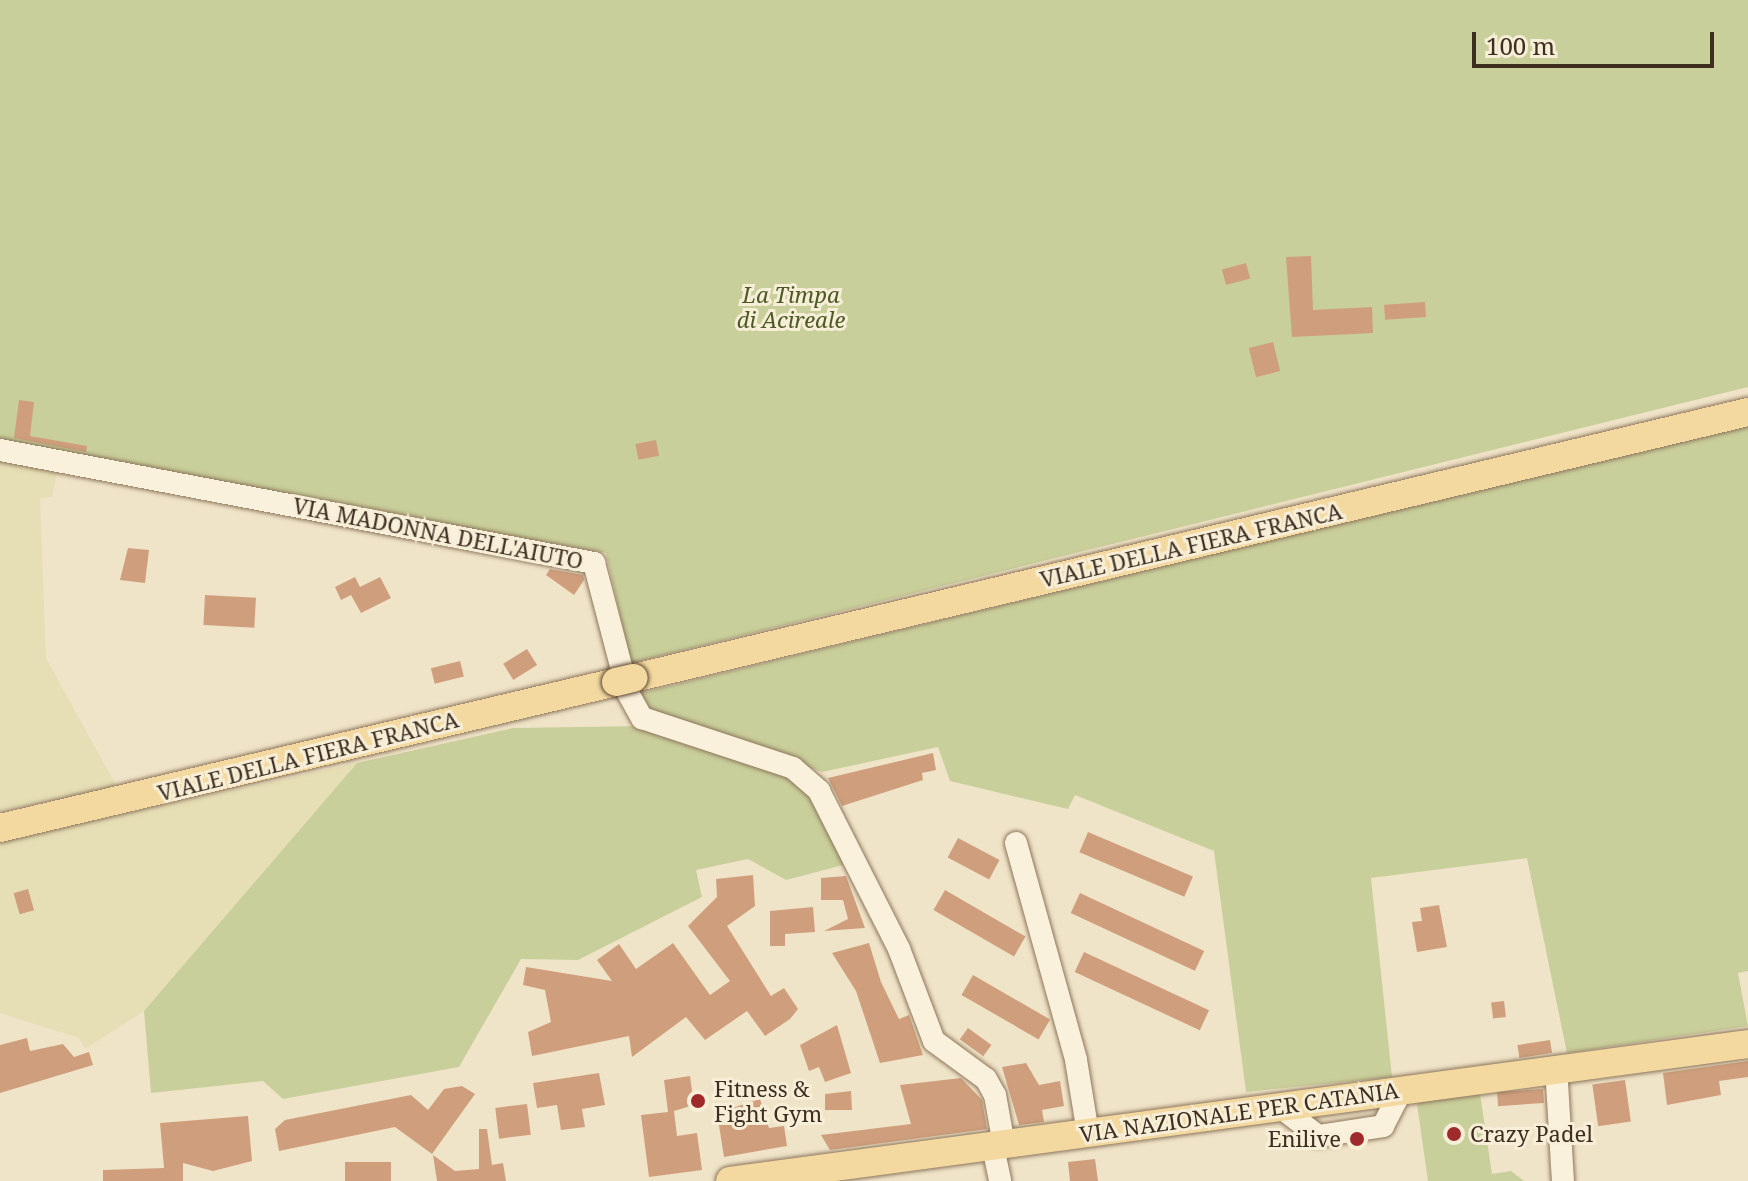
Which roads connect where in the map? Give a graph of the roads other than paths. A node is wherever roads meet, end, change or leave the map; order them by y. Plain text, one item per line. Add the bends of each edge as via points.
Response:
1 (1748, 412) edge
2 (0, 450) edge
3 (0, 828) edge
4 (1016, 843) dead end
5 (1748, 1044) edge
6 (1556, 1067) junction
7 (1088, 1133) junction
8 (998, 1146) junction
9 (795, 1176) edge
10 (730, 1181) edge
11 (1000, 1181) edge
12 (1563, 1181) edge

1 - 3 main road, VIALE DELLA FIERA FRANCA
2 - 8 street, VIA MADONNA DELL'AIUTO via 594,563 628,693 642,718 793,768 819,791 899,949 934,1041 986,1079 995,1095
4 - 7 street via 1076,1060
5 - 6 main road, VIA NAZIONALE PER CATANIA
6 - 7 main road, VIA NAZIONALE PER CATANIA
6 - 12 street
7 - 8 main road, VIA NAZIONALE PER CATANIA
8 - 9 main road, VIA NAZIONALE PER CATANIA
8 - 11 street
9 - 10 main road, VIA NAZIONALE PER CATANIA

